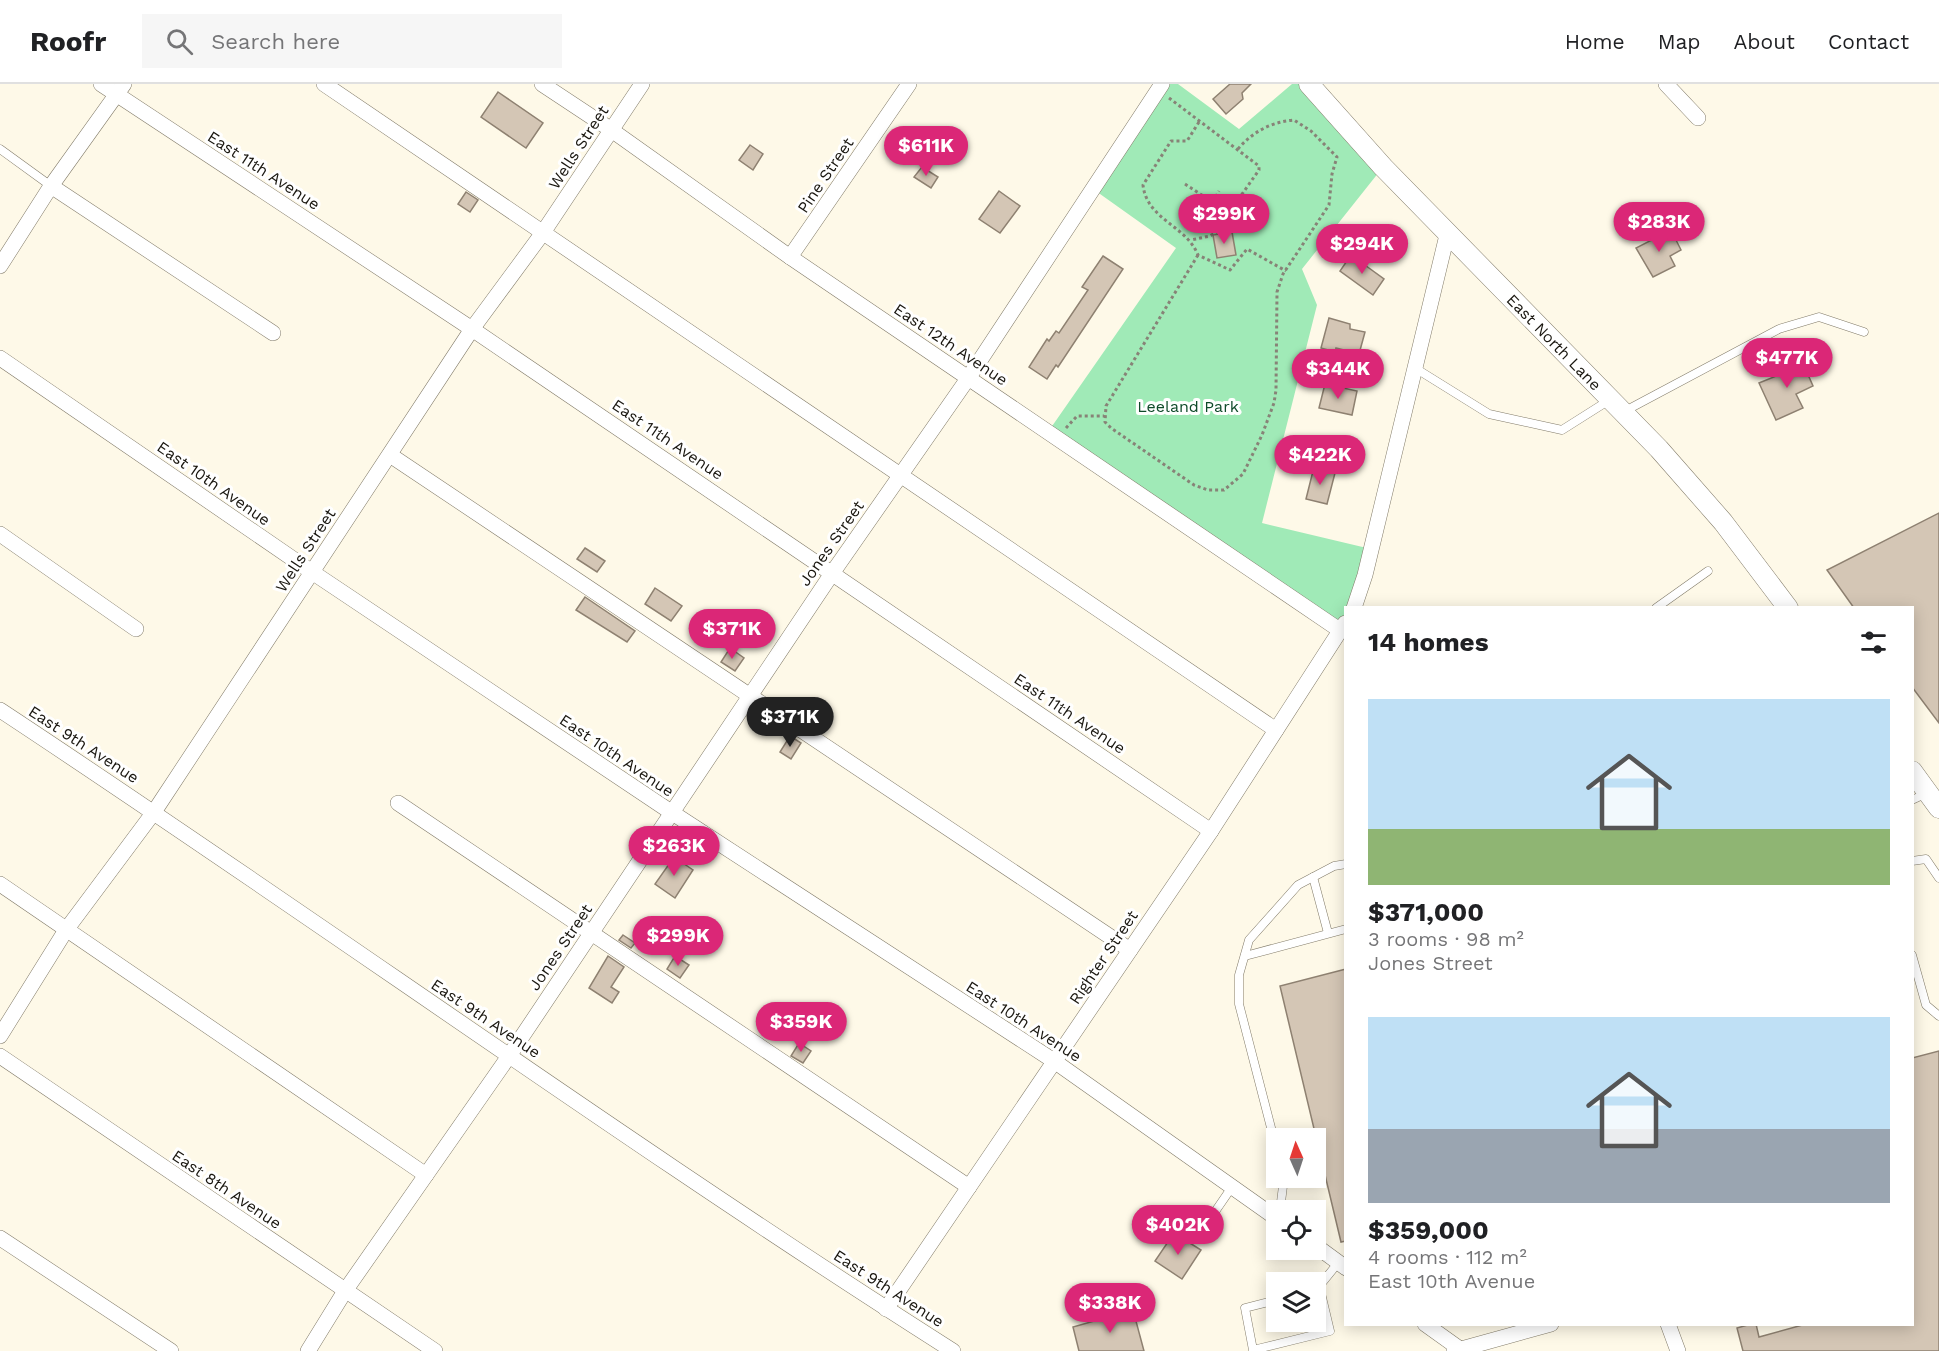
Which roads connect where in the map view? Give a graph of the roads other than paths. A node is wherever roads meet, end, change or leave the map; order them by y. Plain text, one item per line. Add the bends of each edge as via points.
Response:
1 (101, 84) edge
2 (324, 84) edge
3 (542, 84) edge
4 (642, 84) edge
5 (909, 84) edge
6 (1309, 84) edge
7 (1666, 84) edge
8 (1161, 86) edge
9 (120, 89) edge
10 (1698, 118) dead end
11 (610, 129) junction
12 (0, 149) edge
13 (51, 186) junction
14 (1448, 231) junction
15 (542, 234) junction
16 (790, 257) junction
17 (0, 266) edge
18 (472, 329) junction
19 (1864, 332) dead end
20 (273, 333) dead end
21 (0, 358) edge
22 (1415, 368) junction
23 (969, 377) junction
24 (1618, 405) junction
25 (390, 455) junction
26 (900, 475) junction
27 (0, 534) edge
28 (1708, 571) dead end
29 (312, 572) junction
30 (833, 572) junction
31 (1354, 606) edge
32 (1659, 606) edge
33 (1786, 606) edge
34 (1343, 627) edge
35 (136, 629) dead end
36 (751, 694) junction
37 (0, 710) edge
38 (1276, 730) junction
39 (1914, 775) edge
40 (1926, 800) edge
41 (398, 803) dead end
42 (154, 812) junction
43 (671, 812) junction
44 (1211, 831) junction
45 (1914, 861) edge
46 (1344, 865) edge
47 (1313, 877) junction
48 (1939, 878) edge
49 (0, 884) edge
50 (1344, 929) edge
51 (66, 930) junction
52 (1328, 933) junction
53 (590, 934) junction
54 (1130, 950) junction
55 (1245, 956) junction
56 (1914, 967) edge
57 (1917, 985) edge
58 (1939, 1016) edge
59 (0, 1036) edge
60 (0, 1056) edge
61 (509, 1056) junction
62 (1054, 1061) junction
63 (1271, 1128) edge
64 (426, 1175) junction
65 (969, 1187) junction
66 (1232, 1187) junction
67 (1266, 1211) edge
68 (1201, 1232) dead end
69 (0, 1238) edge
70 (1326, 1254) edge
71 (1342, 1266) edge
72 (1326, 1281) edge
73 (345, 1291) junction
74 (1266, 1303) edge
75 (886, 1309) junction
76 (1326, 1317) edge
77 (1427, 1326) edge
78 (1544, 1326) edge
79 (1669, 1326) edge
80 (1326, 1332) edge
81 (1326, 1332) edge
82 (1457, 1350) edge
83 (171, 1351) edge
84 (308, 1351) edge
85 (435, 1351) edge
86 (954, 1351) edge
87 (1678, 1351) edge

1 - 9 street, East 11th Avenue
2 - 15 street
3 - 11 street, East 12th Avenue
4 - 11 street, Wells Street
5 - 16 street, Pine Street
6 - 14 street, East North Lane via 1383,167
7 - 10 street
8 - 23 street, Jones Street
9 - 13 street
9 - 18 street, East 11th Avenue
11 - 15 street, Wells Street
11 - 16 street, East 12th Avenue
12 - 13 lane
13 - 17 street
13 - 20 street
14 - 22 street
14 - 24 street, East North Lane
15 - 18 street, Wells Street
15 - 26 street
16 - 23 street, East 12th Avenue
18 - 25 street, Wells Street
18 - 30 street, East 11th Avenue
19 - 24 lane via 1819,317 1779,329
21 - 29 street, East 10th Avenue
22 - 24 lane via 1489,414 1551,429 1562,430
22 - 31 street via 1365,575
23 - 26 street, Jones Street
23 - 34 street, East 12th Avenue
24 - 33 street, East North Lane via 1723,522
25 - 29 street, Wells Street
25 - 36 street
26 - 30 street, Jones Street
26 - 38 street
27 - 35 street
28 - 32 lane
29 - 42 street, Wells Street
29 - 43 street, East 10th Avenue
30 - 36 street, Jones Street
30 - 44 street, East 11th Avenue
34 - 38 street, Righter Street
36 - 43 street, Jones Street
36 - 54 street
37 - 42 street, East 9th Avenue
38 - 44 street, Righter Street
39 - 40 street
41 - 53 street
42 - 51 street, Wells Street
42 - 61 street, East 9th Avenue
43 - 53 street, Jones Street
43 - 62 street, East 10th Avenue
44 - 54 street, Righter Street
45 - 48 lane via 1926,859
46 - 47 lane
47 - 52 lane
47 - 55 lane via 1298,885 1249,940
49 - 51 street
50 - 52 lane
51 - 59 street, Wells Street
51 - 64 street
52 - 55 lane
53 - 61 street, Jones Street
53 - 65 street
54 - 62 street, Righter Street
55 - 63 lane via 1239,975 1239,1004
56 - 57 lane
57 - 58 lane via 1926,1005
60 - 73 street, East 8th Avenue
61 - 64 street, Jones Street
61 - 75 street, East 9th Avenue
62 - 65 street, Righter Street
62 - 66 street, East 10th Avenue
64 - 73 street, Jones Street
65 - 75 street, Righter Street
66 - 67 street, East 10th Avenue
66 - 68 lane
69 - 83 street
70 - 71 street
71 - 72 lane
73 - 84 street, Jones Street
73 - 85 street, East 8th Avenue
74 - 81 lane via 1245,1308 1254,1350
75 - 86 street, East 9th Avenue
76 - 80 lane via 1330,1331
77 - 82 street
78 - 82 street
79 - 87 street

